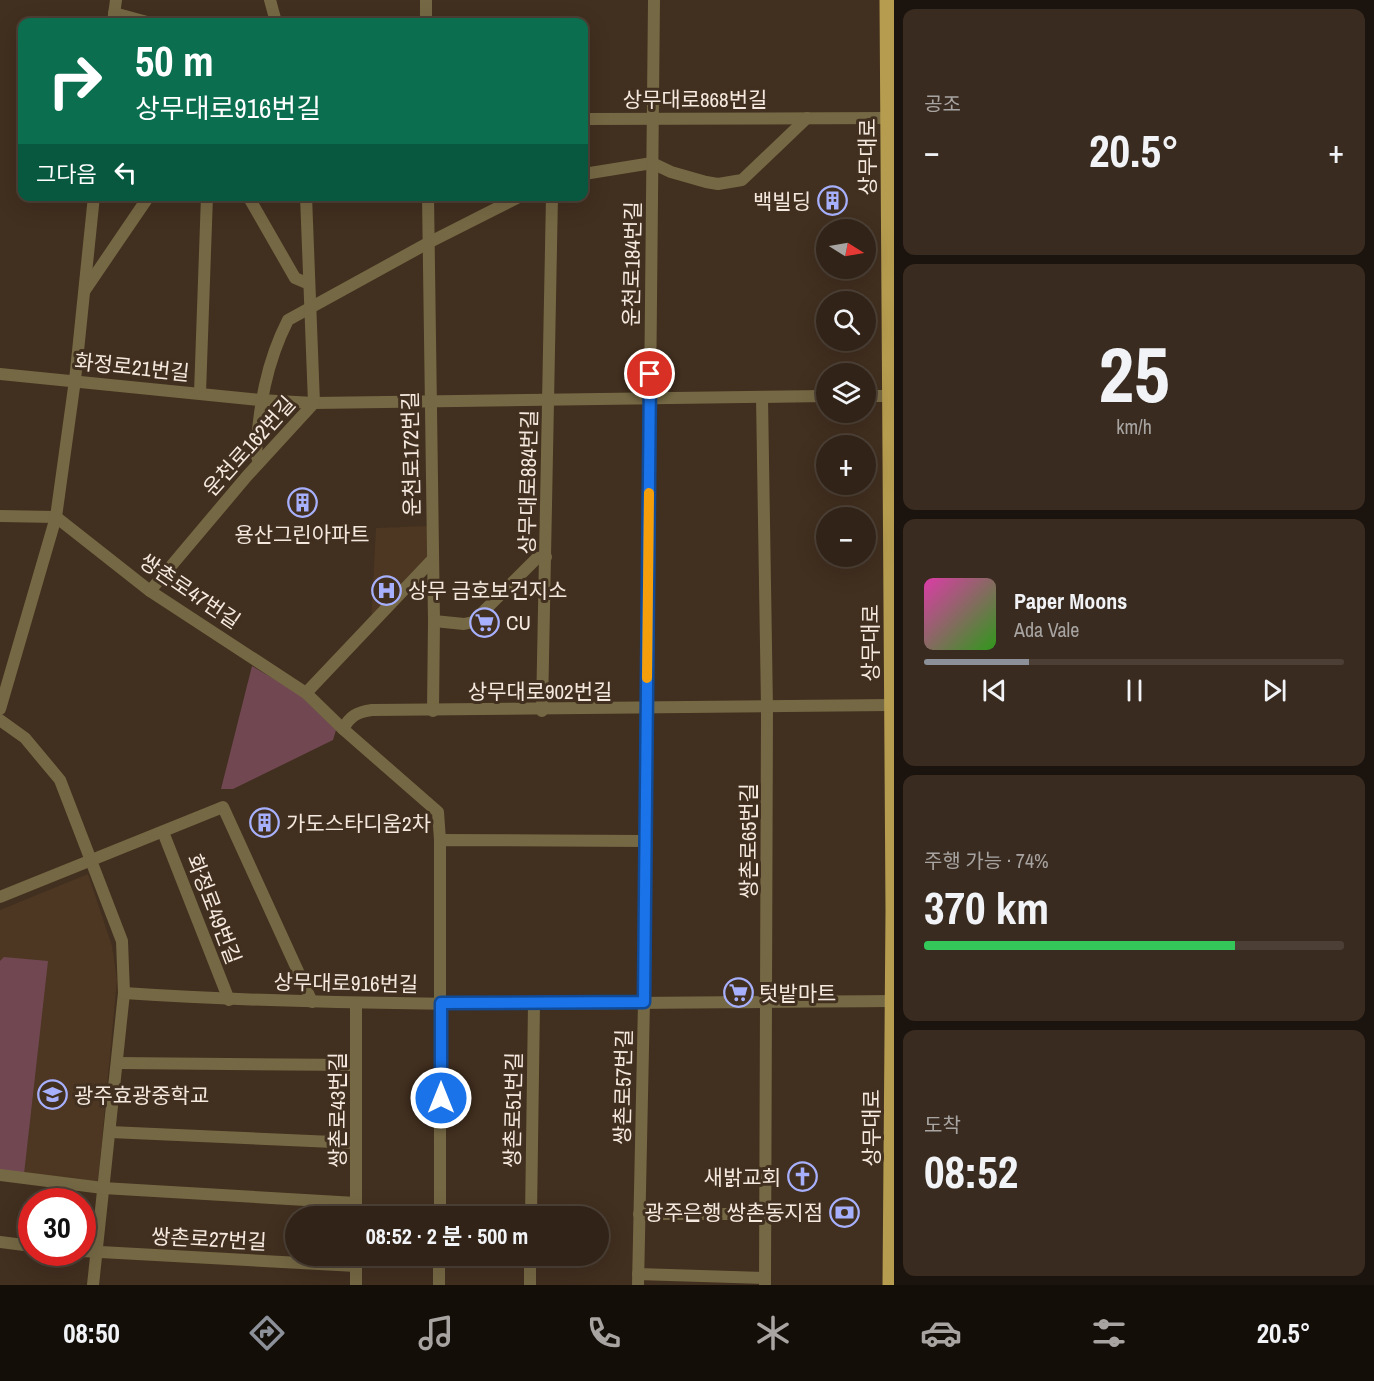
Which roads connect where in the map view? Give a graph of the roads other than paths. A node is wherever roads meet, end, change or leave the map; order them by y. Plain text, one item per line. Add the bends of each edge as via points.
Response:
1 (116, 0) edge
2 (270, 0) edge
3 (426, 0) edge
4 (654, 0) edge
5 (887, 0) edge
6 (114, 18) edge
7 (275, 18) edge
8 (426, 18) edge
9 (653, 118) junction
10 (807, 118) junction
11 (888, 118) junction
12 (588, 119) edge
13 (652, 163) junction
14 (588, 173) edge
15 (93, 201) edge
16 (146, 201) edge
17 (207, 201) edge
18 (251, 201) edge
19 (306, 201) edge
20 (428, 201) edge
21 (511, 201) edge
22 (552, 201) edge
23 (428, 243) junction
24 (309, 284) junction
25 (83, 293) junction
26 (310, 306) junction
27 (0, 374) edge
28 (75, 380) junction
29 (200, 393) junction
30 (816, 396) edge
31 (876, 396) edge
32 (890, 396) junction
33 (762, 397) junction
34 (549, 398) junction
35 (650, 398) junction
36 (429, 399) junction
37 (260, 400) junction
38 (314, 403) junction
39 (259, 462) junction
40 (0, 516) edge
41 (56, 518) junction
42 (546, 557) junction
43 (434, 559) junction
44 (150, 591) junction
45 (434, 621) junction
46 (306, 693) junction
47 (891, 705) junction
48 (767, 708) junction
49 (0, 709) edge
50 (647, 709) junction
51 (433, 711) junction
52 (542, 711) junction
53 (0, 720) edge
54 (343, 729) junction
55 (163, 832) junction
56 (440, 840) junction
57 (646, 841) junction
58 (93, 861) junction
59 (0, 897) edge
60 (893, 910) edge
61 (124, 993) junction
62 (229, 1000) junction
63 (767, 1001) junction
64 (892, 1001) edge
65 (312, 1002) junction
66 (644, 1002) junction
67 (441, 1003) junction
68 (356, 1004) junction
69 (534, 1004) junction
70 (117, 1062) junction
71 (356, 1065) junction
72 (110, 1132) junction
73 (356, 1143) junction
74 (0, 1175) edge
75 (104, 1188) junction
76 (356, 1203) joint
77 (440, 1206) edge
78 (531, 1206) edge
79 (639, 1214) junction
80 (766, 1214) junction
81 (0, 1242) edge
82 (18, 1244) edge
83 (96, 1253) joint
84 (285, 1259) edge
85 (95, 1266) edge
86 (356, 1266) edge
87 (439, 1266) edge
88 (530, 1266) edge
89 (638, 1279) edge
90 (765, 1281) edge
91 (93, 1285) edge
92 (356, 1285) edge
93 (439, 1285) edge
94 (530, 1285) edge
95 (890, 1285) edge

1 - 6 street
2 - 7 street
3 - 8 street
4 - 9 street, 운천로184번길
5 - 11 main road, 상무대로
9 - 10 street, 상무대로868번길
9 - 12 street, 상무대로868번길
9 - 13 street, 운천로184번길
10 - 11 street, 상무대로868번길
10 - 13 street via 742,180 718,184
11 - 32 main road, 상무대로
13 - 14 street
13 - 35 street, 운천로184번길
15 - 25 street
16 - 25 street
17 - 29 street
18 - 24 street via 295,278
19 - 24 street, 운천로162번길
20 - 23 street, 운천로172번길
21 - 23 street
22 - 34 street
23 - 26 street
23 - 36 street, 운천로172번길
24 - 26 street, 운천로162번길
25 - 28 street
26 - 37 street via 288,321 278,340
26 - 38 street, 운천로162번길
27 - 28 street, 화정로21번길
28 - 29 street, 화정로21번길
28 - 41 street
29 - 37 street, 화정로21번길
30 - 33 street, 상무대로884번길
31 - 32 street
32 - 47 main road, 상무대로
33 - 35 street, 상무대로884번길
33 - 48 street, 쌍촌로65번길
34 - 35 street, 상무대로884번길
34 - 36 street, 상무대로884번길
34 - 42 street, 상무대로884번길
35 - 50 street, 운천로184번길
36 - 38 street, 상무대로884번길
36 - 43 street, 운천로172번길
37 - 38 street, 화정로21번길
37 - 39 street via 256,454
38 - 39 street, 운천로162번길
39 - 44 street, 운천로162번길
40 - 41 street
41 - 44 street, 쌍촌로47번길
41 - 49 street
42 - 45 street via 537,558 473,622
42 - 52 street, 상무대로884번길
43 - 45 street, 운천로172번길
43 - 46 street
44 - 46 street, 쌍촌로47번길
45 - 51 street, 운천로172번길
46 - 54 street, 쌍촌로47번길
47 - 48 street, 상무대로902번길
47 - 60 main road, 상무대로
48 - 50 street, 상무대로902번길
48 - 63 street, 쌍촌로65번길
50 - 52 street, 상무대로902번길
50 - 57 street, 쌍촌로57번길
51 - 52 street, 상무대로902번길
51 - 54 street, 상무대로902번길 via 361,712 349,718
53 - 58 street via 25,738 60,780
54 - 56 street, 쌍촌로47번길 via 438,812
55 - 58 street
55 - 62 street, 화정로49번길
55 - 65 street via 223,807
56 - 57 street
56 - 67 street, 쌍촌로47번길
57 - 66 street, 쌍촌로57번길
58 - 59 street
58 - 61 street via 122,941
60 - 64 main road, 상무대로
61 - 62 street, 상무대로916번길
61 - 70 street
62 - 65 street, 상무대로916번길
63 - 64 street, 상무대로916번길
63 - 66 street, 상무대로916번길
63 - 80 street, 쌍촌로65번길
64 - 95 main road, 상무대로
65 - 68 street, 상무대로916번길
66 - 69 street, 상무대로916번길
66 - 79 street, 쌍촌로57번길
67 - 68 street, 상무대로916번길
67 - 69 street, 상무대로916번길
67 - 77 street, 쌍촌로47번길
68 - 71 street, 쌍촌로43번길
69 - 78 street, 쌍촌로51번길
70 - 71 street
70 - 72 street
71 - 73 street, 쌍촌로43번길
72 - 73 street
72 - 75 street
73 - 76 street, 쌍촌로43번길
74 - 75 street, 쌍촌로27번길
75 - 76 street, 쌍촌로27번길
75 - 83 street
79 - 80 street
79 - 89 street, 쌍촌로57번길
80 - 90 street, 쌍촌로65번길
81 - 82 street
83 - 84 street, 쌍촌로27번길
85 - 91 street
86 - 92 street
87 - 93 street
88 - 94 street
89 - 90 street, 쌍촌로57번길

